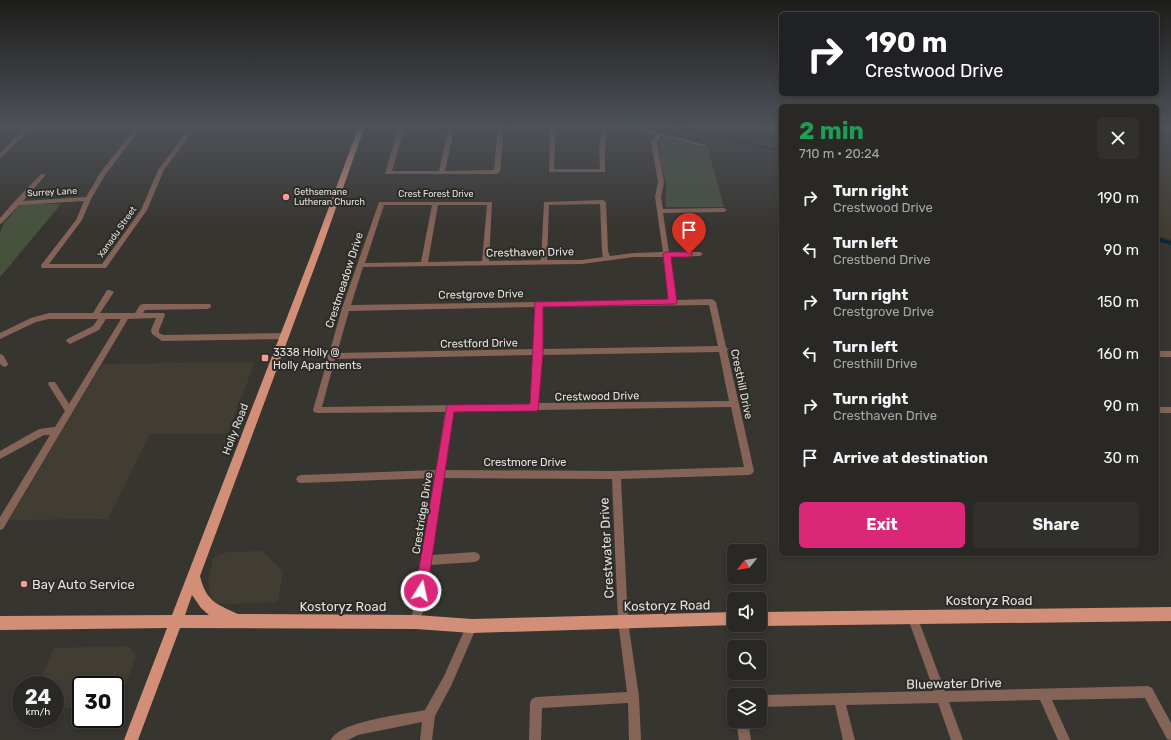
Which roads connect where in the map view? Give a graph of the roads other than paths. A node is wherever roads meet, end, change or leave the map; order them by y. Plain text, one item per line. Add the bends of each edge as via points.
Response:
1 (113, 161) edge
2 (169, 161) edge
3 (349, 161) edge
4 (392, 161) edge
5 (444, 161) edge
6 (497, 161) edge
7 (551, 161) edge
8 (602, 161) edge
9 (657, 161) edge
10 (442, 172) junction
11 (43, 175) dead end
12 (88, 199) junction
13 (16, 203) junction
14 (381, 203) joint
15 (435, 203) junction
16 (659, 210) junction
17 (724, 210) dead end
18 (0, 222) edge
19 (666, 254) junction
20 (700, 254) dead end
21 (607, 258) junction
22 (544, 262) junction
23 (485, 263) junction
24 (424, 264) junction
25 (360, 265) junction
26 (110, 292) dead end
27 (673, 302) junction
28 (712, 302) joint
29 (538, 304) junction
30 (207, 306) dead end
31 (168, 307) junction
32 (346, 308) junction
33 (104, 315) junction
34 (161, 315) junction
35 (95, 316) junction
36 (126, 316) junction
37 (138, 316) junction
38 (1, 334) edge
39 (284, 336) junction
40 (70, 341) dead end
41 (724, 349) junction
42 (538, 353) junction
43 (1159, 354) edge
44 (1171, 354) edge
45 (331, 356) junction
46 (52, 384) dead end
47 (734, 404) junction
48 (450, 408) junction
49 (535, 408) junction
50 (317, 410) joint
51 (1159, 410) edge
52 (1171, 410) edge
53 (69, 411) junction
54 (58, 430) junction
55 (0, 455) edge
56 (750, 471) joint
57 (440, 474) junction
58 (616, 475) junction
59 (301, 479) dead end
60 (0, 526) edge
61 (475, 557) dead end
62 (427, 560) junction
63 (193, 576) junction
64 (1171, 614) edge
65 (912, 616) junction
66 (727, 619) edge
67 (767, 619) edge
68 (236, 620) junction
69 (623, 621) junction
70 (0, 622) edge
71 (176, 622) junction
72 (416, 622) junction
73 (472, 626) junction
74 (1044, 695) junction
75 (633, 697) junction
76 (942, 697) junction
77 (839, 699) junction
78 (767, 701) edge
79 (429, 714) junction
80 (743, 728) edge
81 (1171, 735) edge
82 (131, 740) edge
83 (336, 740) edge
84 (426, 740) edge
85 (535, 740) edge
86 (635, 740) edge
87 (745, 740) edge
88 (849, 740) edge
89 (957, 740) edge
90 (1064, 740) edge

1 - 12 street
2 - 12 street, Xanadu Street via 144,210 104,266 44,266 79,220
3 - 39 main road, Holly Road
4 - 10 street via 388,173
5 - 10 street
6 - 10 street via 496,172
7 - 8 street via 551,171 602,171
9 - 16 street via 661,182
11 - 13 street
12 - 13 street, Surrey Lane
13 - 18 street
14 - 15 street, Crest Forest Drive
14 - 25 street, Crestmeadow Drive
15 - 23 street, Crest Forest Drive via 490,203
15 - 24 street
16 - 17 street
16 - 19 street
19 - 20 street, Cresthaven Drive
19 - 21 street, Cresthaven Drive
19 - 27 street
21 - 22 street, Cresthaven Drive via 582,262
21 - 22 street via 603,202 546,203
22 - 23 street, Cresthaven Drive
23 - 24 street, Cresthaven Drive
24 - 25 street, Cresthaven Drive
25 - 32 street, Crestmeadow Drive
26 - 35 street
27 - 28 street, Crestgrove Drive
27 - 29 street, Crestgrove Drive
28 - 41 street, Cresthill Drive
29 - 32 street, Crestgrove Drive
29 - 42 street
30 - 31 street
31 - 34 street
31 - 37 street via 143,307
32 - 45 street, Crestmeadow Drive
33 - 35 street
33 - 36 street
33 - 40 street via 96,328
34 - 37 street
34 - 39 street via 155,330 162,338
35 - 38 street via 49,316
36 - 37 street
36 - 53 street
39 - 63 main road, Holly Road
41 - 42 street, Crestford Drive
41 - 47 street, Cresthill Drive
42 - 45 street, Crestford Drive
42 - 49 street
43 - 44 street
45 - 50 street, Crestmeadow Drive
46 - 53 street
47 - 49 street, Crestwood Drive
47 - 56 street, Cresthill Drive
48 - 49 street, Crestwood Drive
48 - 50 street, Crestwood Drive
48 - 57 street, Crestridge Drive
51 - 52 street
53 - 54 street
54 - 55 street via 42,432
54 - 60 street
56 - 58 street, Crestmore Drive
57 - 58 street, Crestmore Drive
57 - 59 street, Crestmore Drive
57 - 62 street, Crestridge Drive
58 - 69 street, Crestwater Drive
61 - 62 street
62 - 72 street, Crestridge Drive
63 - 68 main road via 198,595 204,604
63 - 71 main road, Holly Road
64 - 65 main road, Kostoryz Road
65 - 67 main road, Kostoryz Road
65 - 76 street
66 - 69 main road, Kostoryz Road
68 - 71 main road, Kostoryz Road
68 - 72 main road, Kostoryz Road
69 - 73 main road, Kostoryz Road
69 - 75 street, Crestwater Drive
70 - 71 main road, Kostoryz Road
71 - 82 main road, Holly Road
72 - 73 main road, Kostoryz Road
73 - 79 street via 448,680
74 - 76 street, Bluewater Drive
74 - 81 street, Bluewater Drive via 1148,692
74 - 90 street
75 - 85 street via 536,703
75 - 86 street, Crestwater Drive
76 - 77 street, Bluewater Drive
76 - 89 street
77 - 78 street, Bluewater Drive
77 - 88 street
79 - 83 street via 356,729
79 - 84 street
80 - 87 street

